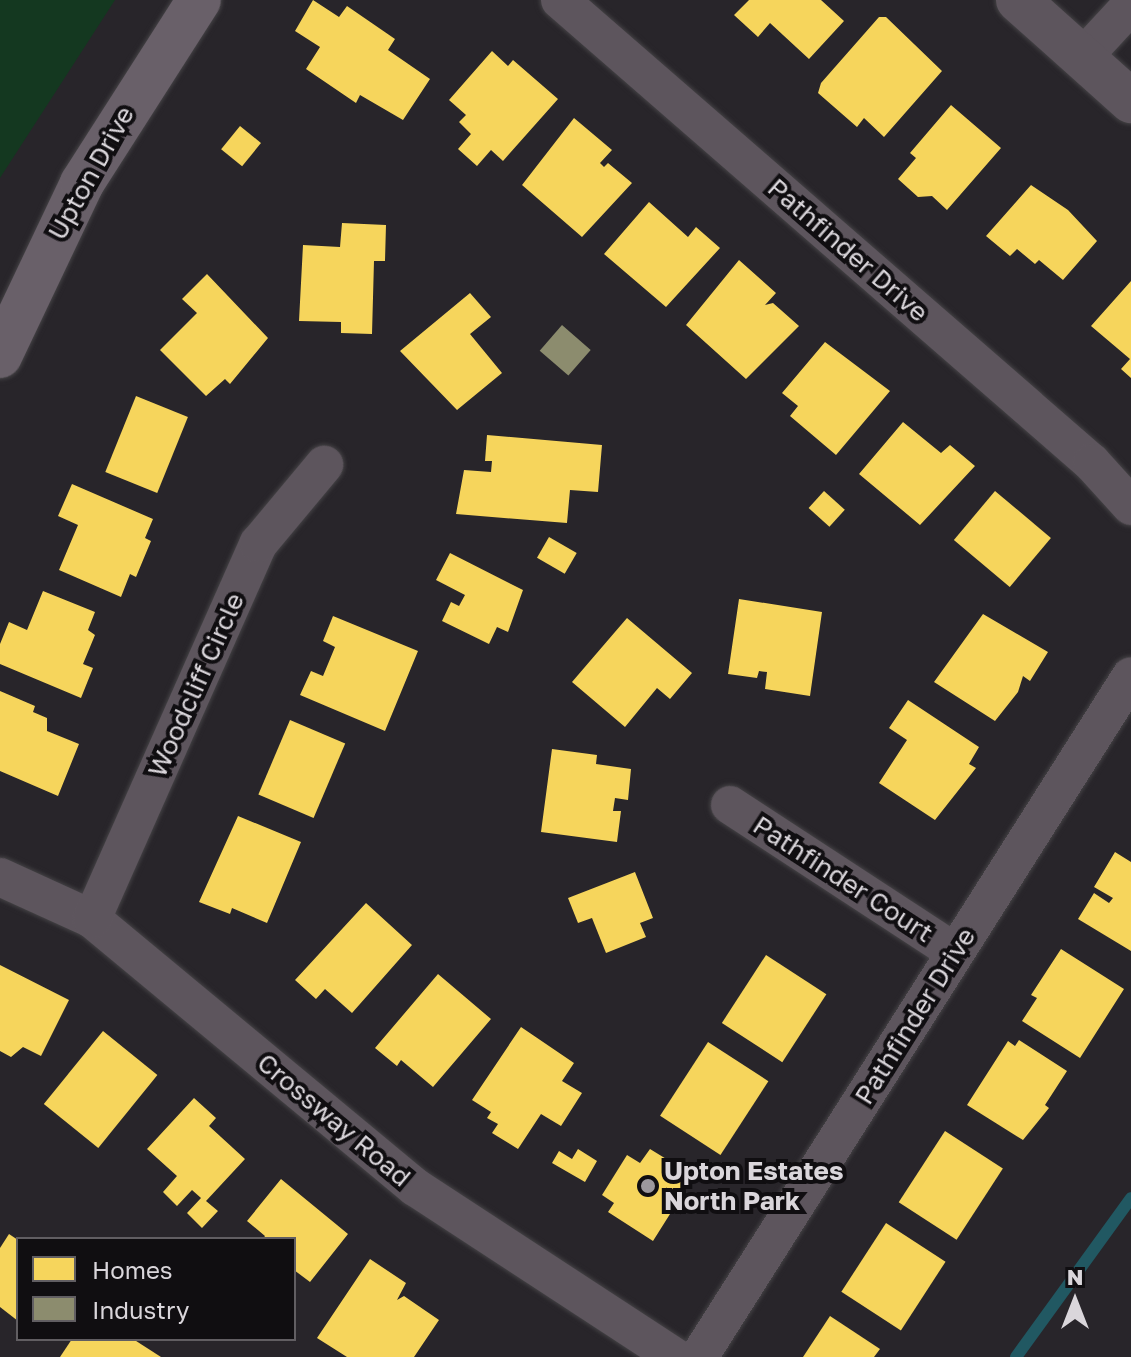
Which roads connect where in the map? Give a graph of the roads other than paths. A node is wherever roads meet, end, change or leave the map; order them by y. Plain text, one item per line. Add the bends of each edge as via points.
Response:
1 (199, 0) edge
2 (560, 0) edge
3 (1018, 0) edge
4 (1131, 5) edge
5 (1082, 58) junction
6 (1131, 101) edge
7 (0, 356) edge
8 (324, 465) dead end
9 (1131, 506) edge
10 (1131, 676) edge
11 (730, 805) dead end
12 (0, 877) edge
13 (92, 919) junction
14 (955, 952) junction
15 (675, 1357) edge
16 (699, 1357) edge

1 - 7 main road, Upton Drive via 146,75 82,183
2 - 9 street, Pathfinder Drive via 1092,463
3 - 5 street
4 - 5 street
5 - 6 street
8 - 13 street, Woodcliff Circle via 259,543
10 - 14 street, Pathfinder Drive
11 - 14 street, Pathfinder Court
12 - 13 street, Crossway Road
13 - 15 street, Crossway Road via 415,1187
14 - 16 street, Pathfinder Drive

